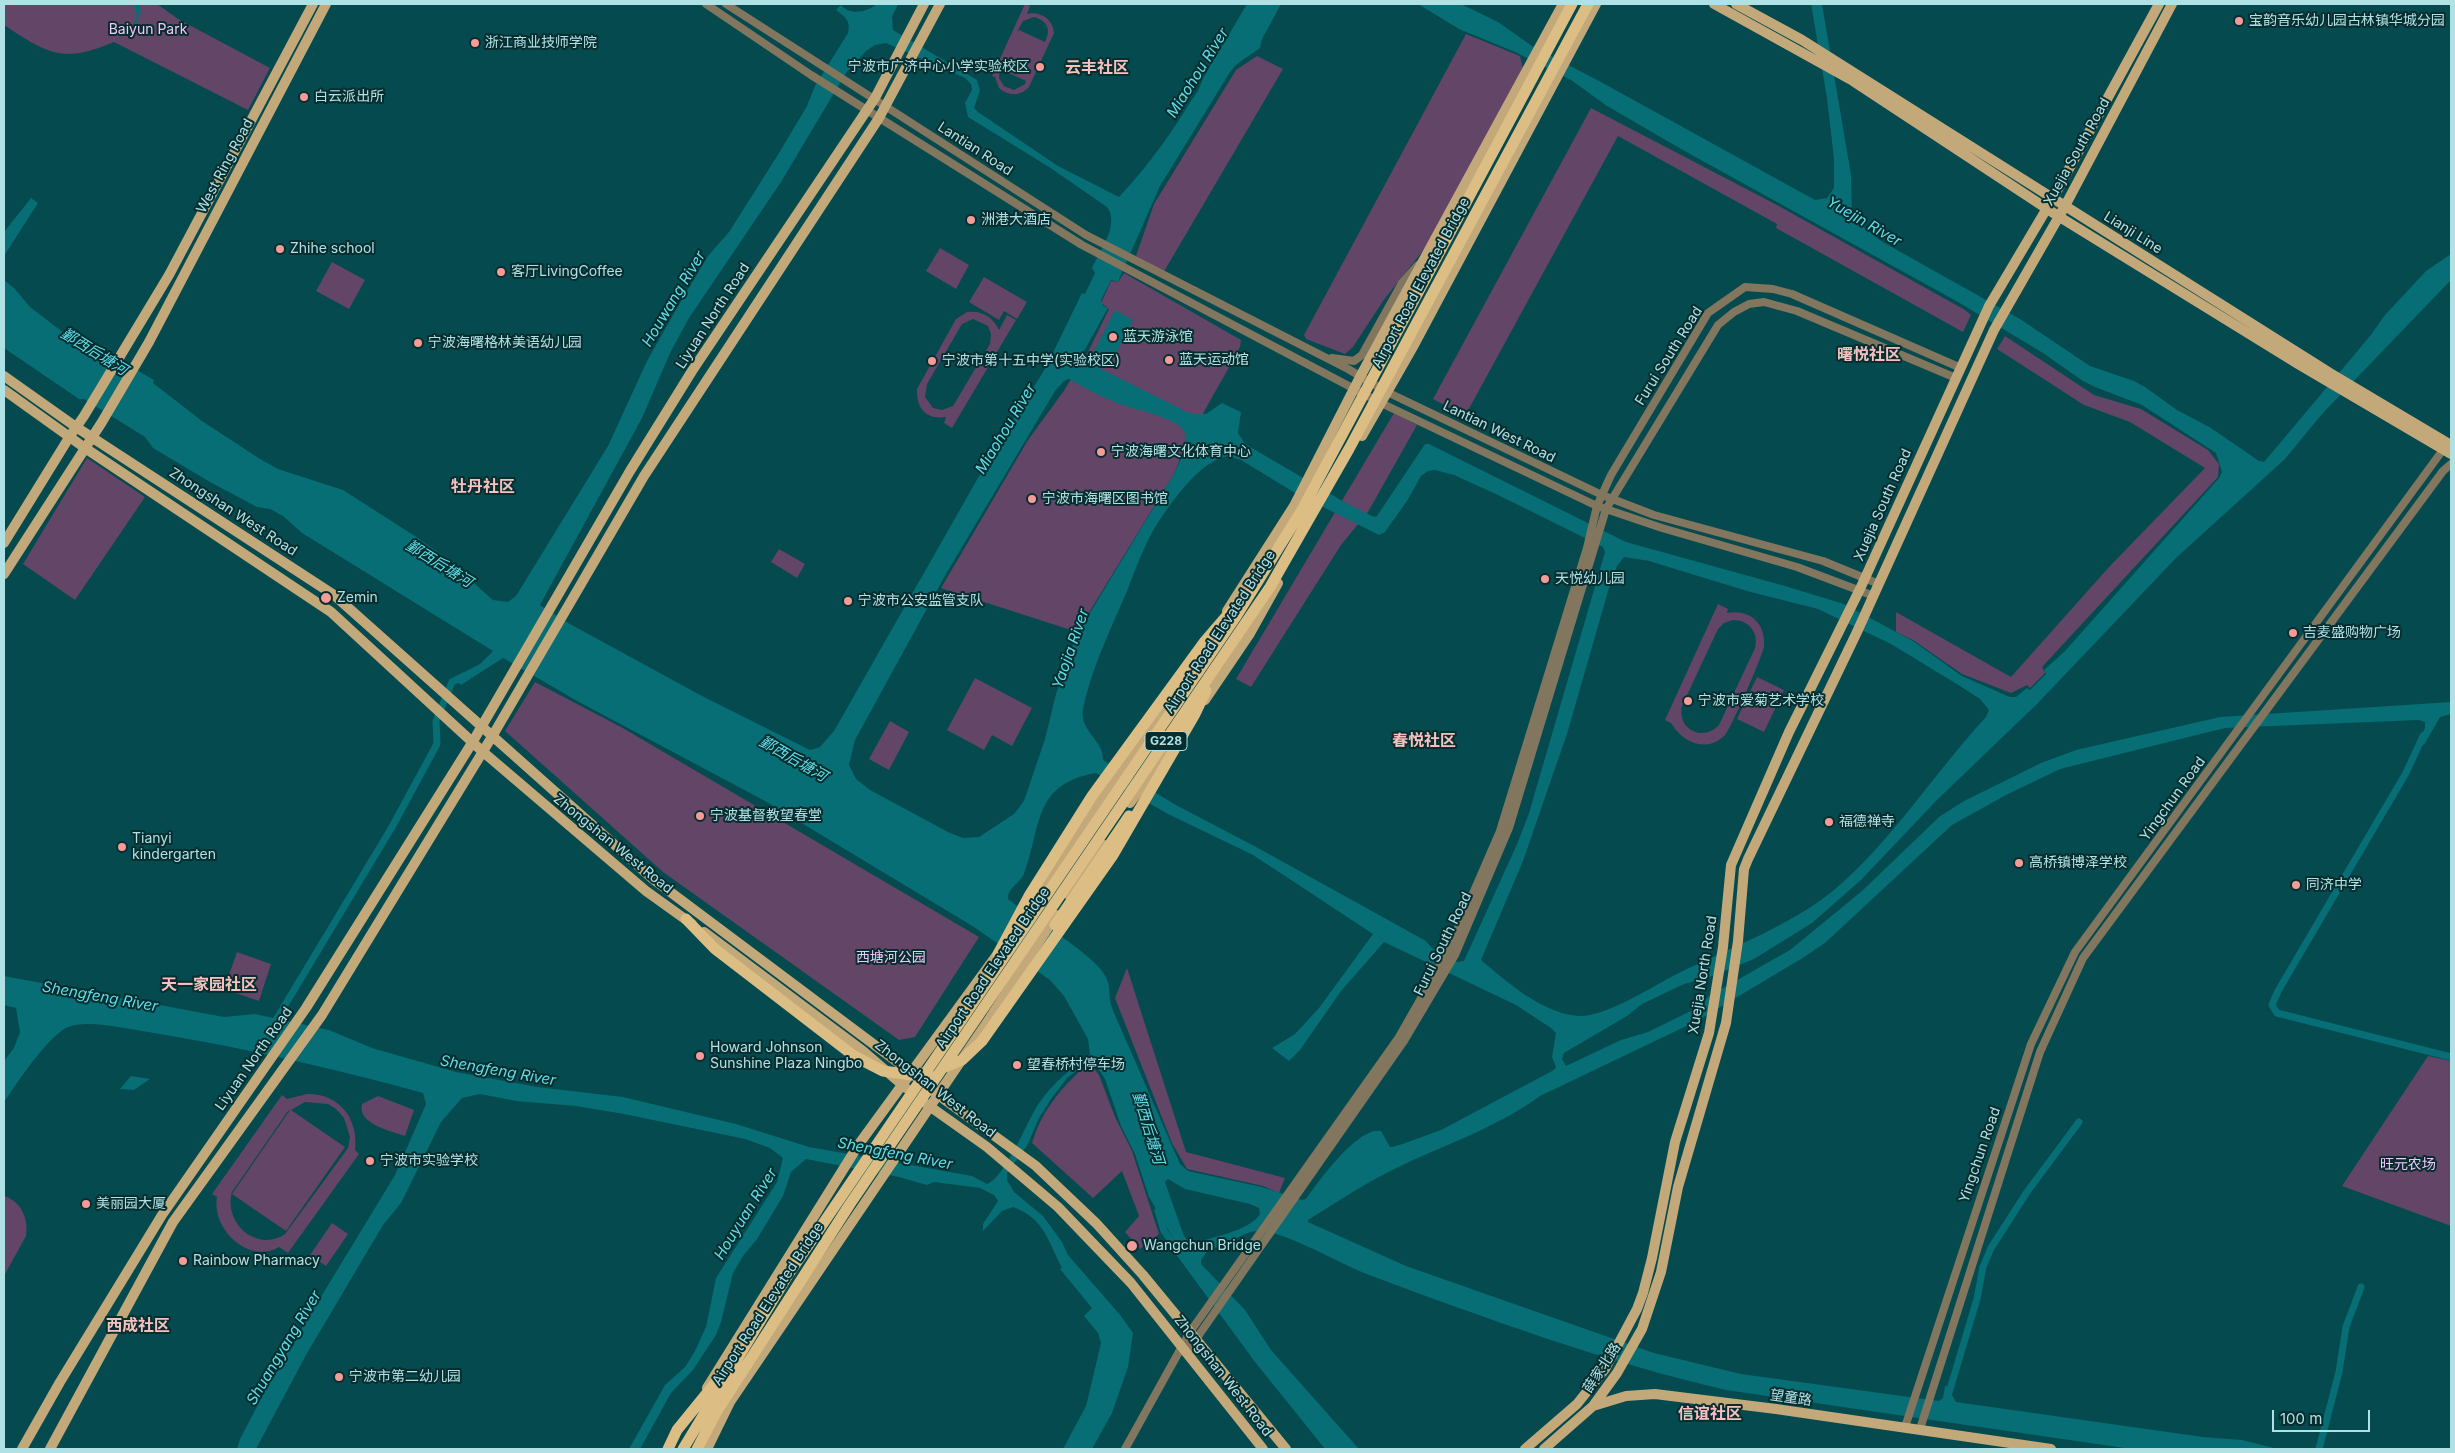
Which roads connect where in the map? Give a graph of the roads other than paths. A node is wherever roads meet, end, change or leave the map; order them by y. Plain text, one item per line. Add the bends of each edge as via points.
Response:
1 (313, 4) edge
2 (326, 4) edge
3 (706, 4) edge
4 (726, 4) edge
5 (924, 4) edge
6 (940, 4) edge
7 (1563, 4) edge
8 (1572, 4) edge
9 (1588, 4) edge
10 (1596, 4) edge
11 (1714, 4) edge
12 (1736, 4) edge
13 (2160, 4) edge
14 (2172, 4) edge
15 (875, 98) junction
16 (886, 106) junction
17 (867, 110) junction
18 (879, 118) junction
19 (2054, 198) junction
20 (2065, 206) junction
21 (2046, 208) junction
22 (2058, 216) junction
23 (1430, 250) junction
24 (1094, 251) joint
25 (1128, 257) joint
26 (1320, 356) junction
27 (1961, 368) junction
28 (4, 376) edge
29 (1360, 377) junction
30 (2327, 377) junction
31 (1956, 378) junction
32 (1354, 389) junction
33 (4, 390) edge
34 (1387, 392) junction
35 (1381, 403) junction
36 (76, 427) junction
37 (70, 436) junction
38 (92, 436) junction
39 (85, 448) junction
40 (2448, 448) edge
41 (2451, 464) edge
42 (1602, 495) junction
43 (1611, 499) junction
44 (1598, 506) junction
45 (1606, 509) junction
46 (4, 543) edge
47 (1590, 549) junction
48 (4, 574) edge
49 (1865, 577) junction
50 (1261, 578) junction
51 (1879, 584) junction
52 (1860, 589) junction
53 (1874, 596) junction
54 (1220, 660) junction
55 (483, 726) junction
56 (493, 735) junction
57 (472, 743) junction
58 (482, 752) junction
59 (1146, 797) junction
60 (686, 919) junction
61 (997, 956) junction
62 (990, 1018) junction
63 (912, 1072) junction
64 (902, 1085) junction
65 (938, 1095) junction
66 (930, 1107) junction
67 (1291, 1194) junction
68 (1193, 1336) junction
69 (1620, 1340) joint
70 (1633, 1344) joint
71 (1184, 1349) junction
72 (741, 1352) junction
73 (1593, 1406) junction
74 (1905, 1427) junction
75 (1920, 1429) junction
76 (22, 1449) edge
77 (50, 1449) edge
78 (670, 1449) edge
79 (683, 1449) edge
80 (698, 1449) edge
81 (707, 1449) edge
82 (1125, 1449) edge
83 (1263, 1449) edge
84 (1286, 1449) edge
85 (1525, 1449) edge
86 (1544, 1449) edge
87 (2051, 1449) edge

1 - 36 main road, West Ring Road via 169,275
2 - 38 main road, West Ring Road via 149,342
3 - 17 street, Lantian Road
4 - 15 street, Lantian Road
5 - 15 main road, Liyuan North Road
6 - 16 main road
7 - 23 main road
8 - 50 highway, Airport Road Elevated Bridge / G228 via 1302,510
9 - 54 highway, Airport Road Elevated Bridge / G228 via 1350,449 1270,587
10 - 34 main road
11 - 21 main road, Lianji Line via 1838,73
12 - 19 main road, Lianji Line via 1802,40
13 - 19 main road, Xuejia South Road
14 - 20 main road, Xuejia South Road
15 - 16 street, Lantian Road
15 - 17 main road, Liyuan North Road
16 - 18 main road
16 - 25 street, Lantian Road via 1034,203
17 - 18 street, Lantian Road
17 - 55 main road, Liyuan North Road via 692,371
18 - 24 street, Lantian Road
18 - 56 main road, Liyuan North Road via 644,476
19 - 20 main road, Lianji Line
19 - 21 main road, Xuejia South Road
20 - 22 main road, Xuejia South Road
20 - 30 main road, Lianji Line
21 - 22 main road, Lianji Line
21 - 27 main road, Xuejia South Road via 1989,306
22 - 30 main road, Lianji Line
22 - 51 main road, Xuejia South Road via 1994,330
23 - 26 street via 1402,283 1362,355 1354,361
23 - 29 main road
24 - 32 street, Lantian West Road
25 - 26 street, Lantian West Road
26 - 29 street, Lantian West Road
27 - 31 main road, Xuejia South Road
27 - 42 street, Furui South Road via 1792,294 1745,287 1708,313
28 - 36 main road, Zhongshan West Road
29 - 32 main road
29 - 34 street, Lantian West Road
30 - 40 main road, Lianji Line
31 - 43 street, Furui South Road via 1797,312 1764,302 1749,304 1718,325
31 - 49 main road, Xuejia South Road
32 - 35 street, Lantian West Road
32 - 61 main road via 1295,503 1180,684
33 - 37 main road, Zhongshan West Road
34 - 35 main road
34 - 42 street, Lantian West Road
35 - 44 street, Lantian West Road
35 - 62 main road via 1249,635 1129,804
36 - 37 main road
36 - 38 main road, Zhongshan West Road
37 - 39 main road, Zhongshan West Road
37 - 46 main road
38 - 39 main road, West Ring Road
38 - 55 main road, Zhongshan West Road via 334,595
39 - 48 main road
39 - 57 main road, Zhongshan West Road via 331,612
40 - 74 street, Yingchun Road via 2075,952 2031,1044
41 - 75 street, Yingchun Road via 2083,958 2040,1052
42 - 43 street, Lantian West Road
42 - 44 street, Furui South Road
43 - 45 street, Furui South Road
43 - 49 street, Lantian West Road via 1654,515 1823,561
44 - 45 street, Lantian West Road
44 - 47 street, Furui South Road
45 - 47 street, Furui South Road
45 - 52 street, Lantian West Road
47 - 67 street, Furui South Road via 1500,831 1451,953 1399,1037
49 - 51 street, Lantian West Road
49 - 52 main road, Xuejia South Road
50 - 61 highway via 1205,641 1092,796
50 - 72 highway, Airport Road Elevated Bridge / G228 via 788,1275
51 - 53 main road, Xuejia South Road
52 - 53 street, Lantian West Road
52 - 69 main road, Xuejia North Road via 1789,732 1731,865 1712,1019 1675,1142 1642,1294
53 - 70 main road, Xuejia North Road via 1744,869 1728,1011 1678,1187 1658,1280 1642,1329
54 - 59 highway via 1196,714
54 - 80 highway, Airport Road Elevated Bridge / G228 via 850,1204 717,1411
55 - 56 main road, Zhongshan West Road
55 - 57 main road, Liyuan North Road
56 - 58 main road, Liyuan North Road
56 - 63 main road, Zhongshan West Road via 653,879
57 - 58 main road, Zhongshan West Road
57 - 76 main road, Liyuan North Road via 306,1008 167,1208
58 - 60 main road, Zhongshan West Road via 646,891
58 - 77 main road, Liyuan North Road via 322,1015 173,1222
59 - 60 highway via 1113,855 999,1019 962,1060 935,1071 912,1075 882,1071 854,1056 715,949
59 - 62 highway via 1123,822 1010,995
60 - 64 main road, Zhongshan West Road via 863,1051
61 - 63 main road
62 - 65 main road
63 - 64 main road
63 - 65 main road, Zhongshan West Road
64 - 66 main road, Zhongshan West Road
64 - 78 main road via 859,1144
65 - 66 main road
65 - 68 main road, Zhongshan West Road via 1036,1166 1096,1223
66 - 71 main road, Zhongshan West Road via 987,1147 1058,1207 1131,1283
66 - 81 main road via 730,1402
67 - 68 street, Furui South Road via 1208,1322
67 - 68 street, Furui South Road via 1202,1315
68 - 71 street, Furui South Road
68 - 84 main road, Zhongshan West Road
69 - 85 main road, 薛家北路 via 1607,1366 1577,1404
70 - 73 main road, 薛家北路
71 - 82 street, Furui South Road
71 - 83 main road, Zhongshan West Road
72 - 78 highway via 677,1430
72 - 79 highway, Airport Road Elevated Bridge / G228
73 - 74 main road, 望童路 via 1626,1396 1655,1394
73 - 86 main road, 望童路
74 - 75 main road, 望童路
75 - 87 main road, 望童路

